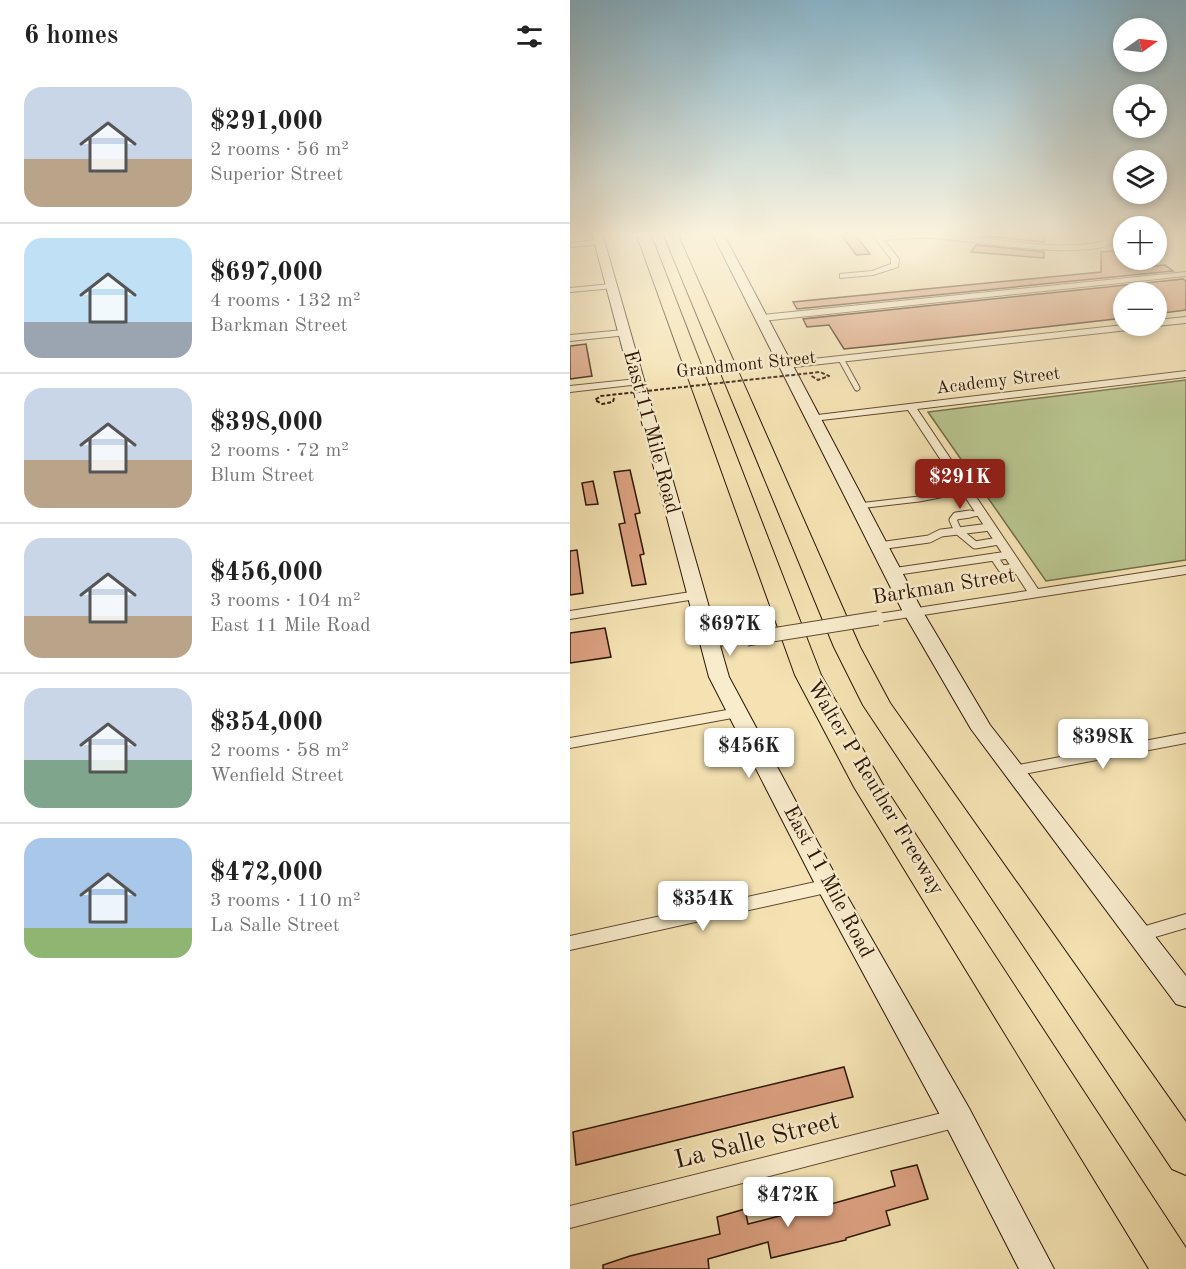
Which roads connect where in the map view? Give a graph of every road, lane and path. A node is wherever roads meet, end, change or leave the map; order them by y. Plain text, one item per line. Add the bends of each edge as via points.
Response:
1 (613, 292) edge
2 (664, 292) edge
3 (695, 292) edge
4 (747, 292) edge
5 (1010, 292) edge
6 (761, 318) junction
7 (1186, 320) edge
8 (1167, 322) edge
9 (1113, 329) edge
10 (624, 333) junction
11 (570, 338) edge
12 (841, 359) junction
13 (785, 365) junction
14 (1186, 374) edge
15 (810, 375) dead end
16 (637, 382) junction
17 (857, 388) dead end
18 (570, 389) edge
19 (614, 398) dead end
20 (912, 408) junction
21 (813, 418) junction
22 (964, 490) junction
23 (858, 506) junction
24 (980, 513) junction
25 (990, 527) junction
26 (958, 531) junction
27 (999, 541) junction
28 (879, 546) junction
29 (1008, 555) junction
30 (994, 557) junction
31 (1017, 567) junction
32 (1186, 570) edge
33 (892, 572) junction
34 (1035, 594) junction
35 (697, 595) junction
36 (913, 612) junction
37 (570, 615) edge
38 (709, 643) junction
39 (738, 713) junction
40 (1186, 738) edge
41 (570, 743) edge
42 (1013, 771) junction
43 (829, 886) junction
44 (1186, 921) edge
45 (1138, 935) junction
46 (570, 943) edge
47 (1186, 996) edge
48 (958, 1118) junction
49 (1186, 1156) edge
50 (570, 1217) edge
51 (1037, 1269) edge
52 (1174, 1269) edge

1 - 10 main road, East 11 Mile Road
2 - 52 highway, Walter P Reuther Freeway via 808,675 869,787
3 - 49 highway via 847,647 877,705
4 - 6 main road
5 - 6 street
6 - 13 main road
7 - 8 street
9 - 12 street, Grandmont Street
10 - 11 street
10 - 16 main road, East 11 Mile Road
12 - 13 street, Grandmont Street
12 - 17 lane
13 - 21 main road
14 - 20 street, Academy Street
15 - 19 path, Grandmont Street, bridge via 818,380 829,376 820,372 601,396 595,400 602,404 613,402
16 - 18 street
16 - 35 main road, East 11 Mile Road
20 - 21 street, Academy Street
20 - 22 street
21 - 23 main road
22 - 23 lane
22 - 24 street
23 - 28 main road
24 - 25 street
24 - 26 lane via 956,516 953,520
25 - 26 lane
25 - 27 street
26 - 27 lane via 975,545
26 - 28 lane
27 - 29 street
28 - 33 main road
29 - 30 lane
29 - 31 street
30 - 31 lane via 1002,569
30 - 33 lane
31 - 34 street
32 - 34 street, Barkman Street
33 - 36 main road
34 - 36 street, Barkman Street
35 - 37 street
35 - 38 main road, East 11 Mile Road
36 - 38 street, Barkman Street, bridge
36 - 42 main road via 981,729
38 - 39 main road, East 11 Mile Road via 719,677
39 - 41 street
39 - 43 main road, East 11 Mile Road
40 - 42 street
42 - 45 main road
43 - 46 street
43 - 48 main road, East 11 Mile Road
44 - 45 street
45 - 47 main road
48 - 50 street, La Salle Street
48 - 51 main road, East 11 Mile Road

